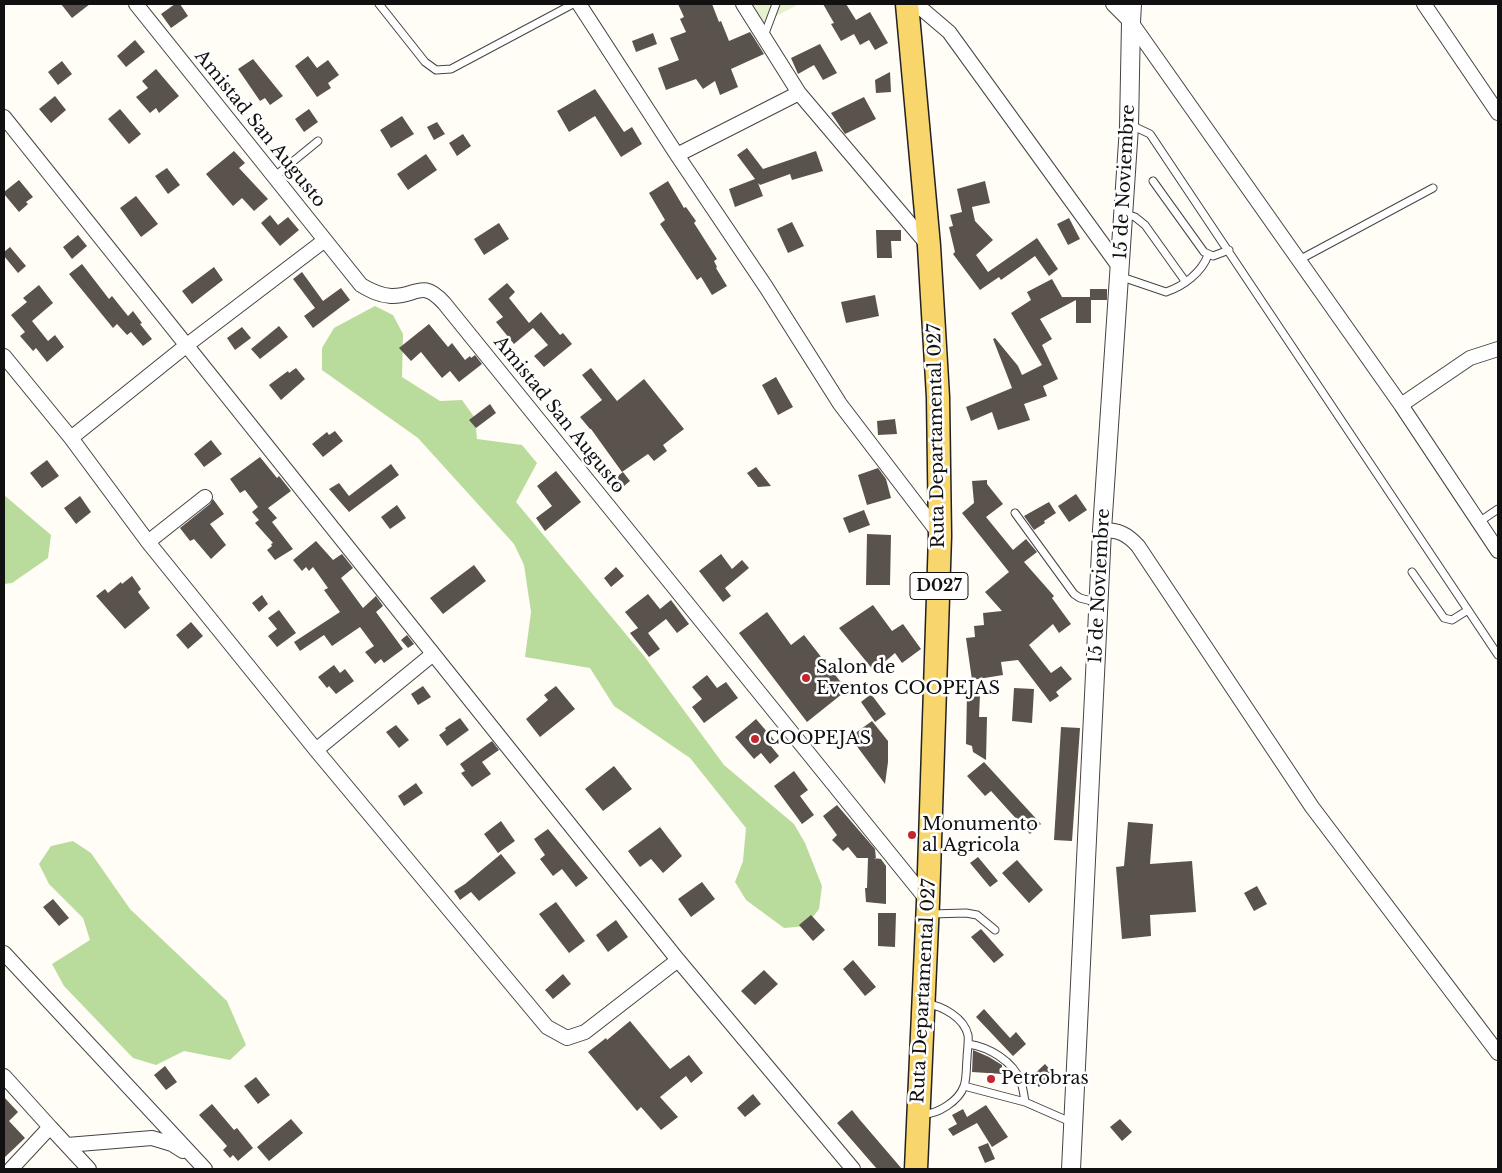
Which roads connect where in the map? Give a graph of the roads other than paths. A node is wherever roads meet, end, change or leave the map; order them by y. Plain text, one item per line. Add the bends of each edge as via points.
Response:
1 (136, 4) edge
2 (379, 4) edge
3 (573, 4) edge
4 (580, 4) edge
5 (743, 4) edge
6 (776, 4) edge
7 (907, 4) edge
8 (916, 4) edge
9 (1113, 4) edge
10 (1132, 4) edge
11 (1426, 5) edge
12 (1130, 22) junction
13 (764, 36) junction
14 (799, 93) junction
15 (1498, 113) edge
16 (4, 117) edge
17 (1129, 127) junction
18 (318, 141) dead end
19 (676, 155) junction
20 (274, 177) junction
21 (1153, 181) dead end
22 (1433, 188) dead end
23 (1123, 213) junction
24 (325, 240) junction
25 (930, 246) junction
26 (1229, 250) junction
27 (1208, 255) junction
28 (1299, 260) junction
29 (1119, 272) junction
30 (1185, 281) junction
31 (187, 345) junction
32 (1498, 349) edge
33 (4, 356) edge
34 (1401, 405) junction
35 (71, 438) junction
36 (205, 497) dead end
37 (1498, 509) edge
38 (1015, 513) dead end
39 (1479, 522) junction
40 (1102, 530) junction
41 (940, 536) junction
42 (148, 542) junction
43 (1498, 551) edge
44 (1412, 572) dead end
45 (1099, 603) junction
46 (1468, 610) junction
47 (433, 654) junction
48 (1498, 655) edge
49 (316, 750) junction
50 (928, 908) junction
51 (994, 930) dead end
52 (4, 953) edge
53 (678, 960) junction
54 (924, 1003) junction
55 (968, 1044) junction
56 (1498, 1054) edge
57 (4, 1076) edge
58 (964, 1086) junction
59 (1025, 1102) junction
60 (919, 1114) junction
61 (1074, 1123) junction
62 (50, 1127) junction
63 (67, 1145) junction
64 (201, 1165) edge
65 (11, 1169) edge
66 (89, 1169) edge
67 (853, 1169) edge
68 (916, 1169) edge
69 (1071, 1169) edge

1 - 20 street, Amistad San Augusto
2 - 3 lane via 425,62 436,70 451,69
4 - 19 street
5 - 13 street
6 - 13 lane
7 - 25 main road, Ruta Departamental 027 / D027
8 - 29 street via 949,32
9 - 12 street
10 - 12 street, 15 de Noviembre
11 - 15 street
12 - 17 street, 15 de Noviembre
12 - 28 street
13 - 14 street
14 - 19 street
14 - 25 street
16 - 31 street
17 - 23 street, 15 de Noviembre
17 - 26 lane via 1150,134
18 - 20 lane
19 - 41 street via 766,287 840,404
20 - 24 street, Amistad San Augusto
21 - 27 lane
22 - 28 lane
23 - 29 street, 15 de Noviembre
23 - 30 lane via 1145,224
24 - 31 street
24 - 50 street, Amistad San Augusto via 362,285 375,293 392,296 422,289 434,293 444,303
25 - 41 main road, Ruta Departamental 027 / D027 via 938,397
26 - 27 lane
26 - 46 lane
27 - 30 lane via 1199,271
28 - 34 street
29 - 30 lane via 1166,292
29 - 40 street, 15 de Noviembre
31 - 35 street
31 - 47 street
32 - 34 street via 1470,358
33 - 35 street
34 - 39 street
35 - 42 street
36 - 42 street
37 - 39 lane
38 - 45 lane via 1074,594
39 - 43 street
40 - 45 street, 15 de Noviembre
40 - 56 street via 1116,530 1138,546 1312,807
41 - 50 main road, Ruta Departamental 027 / D027
42 - 49 street
44 - 46 lane via 1444,618 1452,620
45 - 61 street, 15 de Noviembre
46 - 48 lane
47 - 49 street
47 - 53 street
49 - 53 street via 547,1027 567,1038 585,1032
50 - 51 lane via 977,915
50 - 54 main road, Ruta Departamental 027 / D027
52 - 64 street
53 - 67 street
54 - 55 lane via 936,1005 958,1019 966,1030
54 - 60 main road, Ruta Departamental 027 / D027
55 - 58 lane
55 - 59 lane via 980,1046 1004,1060 1018,1076
57 - 62 street
58 - 59 lane
58 - 60 lane via 956,1099 941,1109 927,1115
59 - 61 lane
60 - 68 main road, Ruta Departamental 027 / D027
61 - 69 street, 15 de Noviembre
62 - 63 street
62 - 65 street
63 - 64 street via 152,1138 172,1144
63 - 66 street

